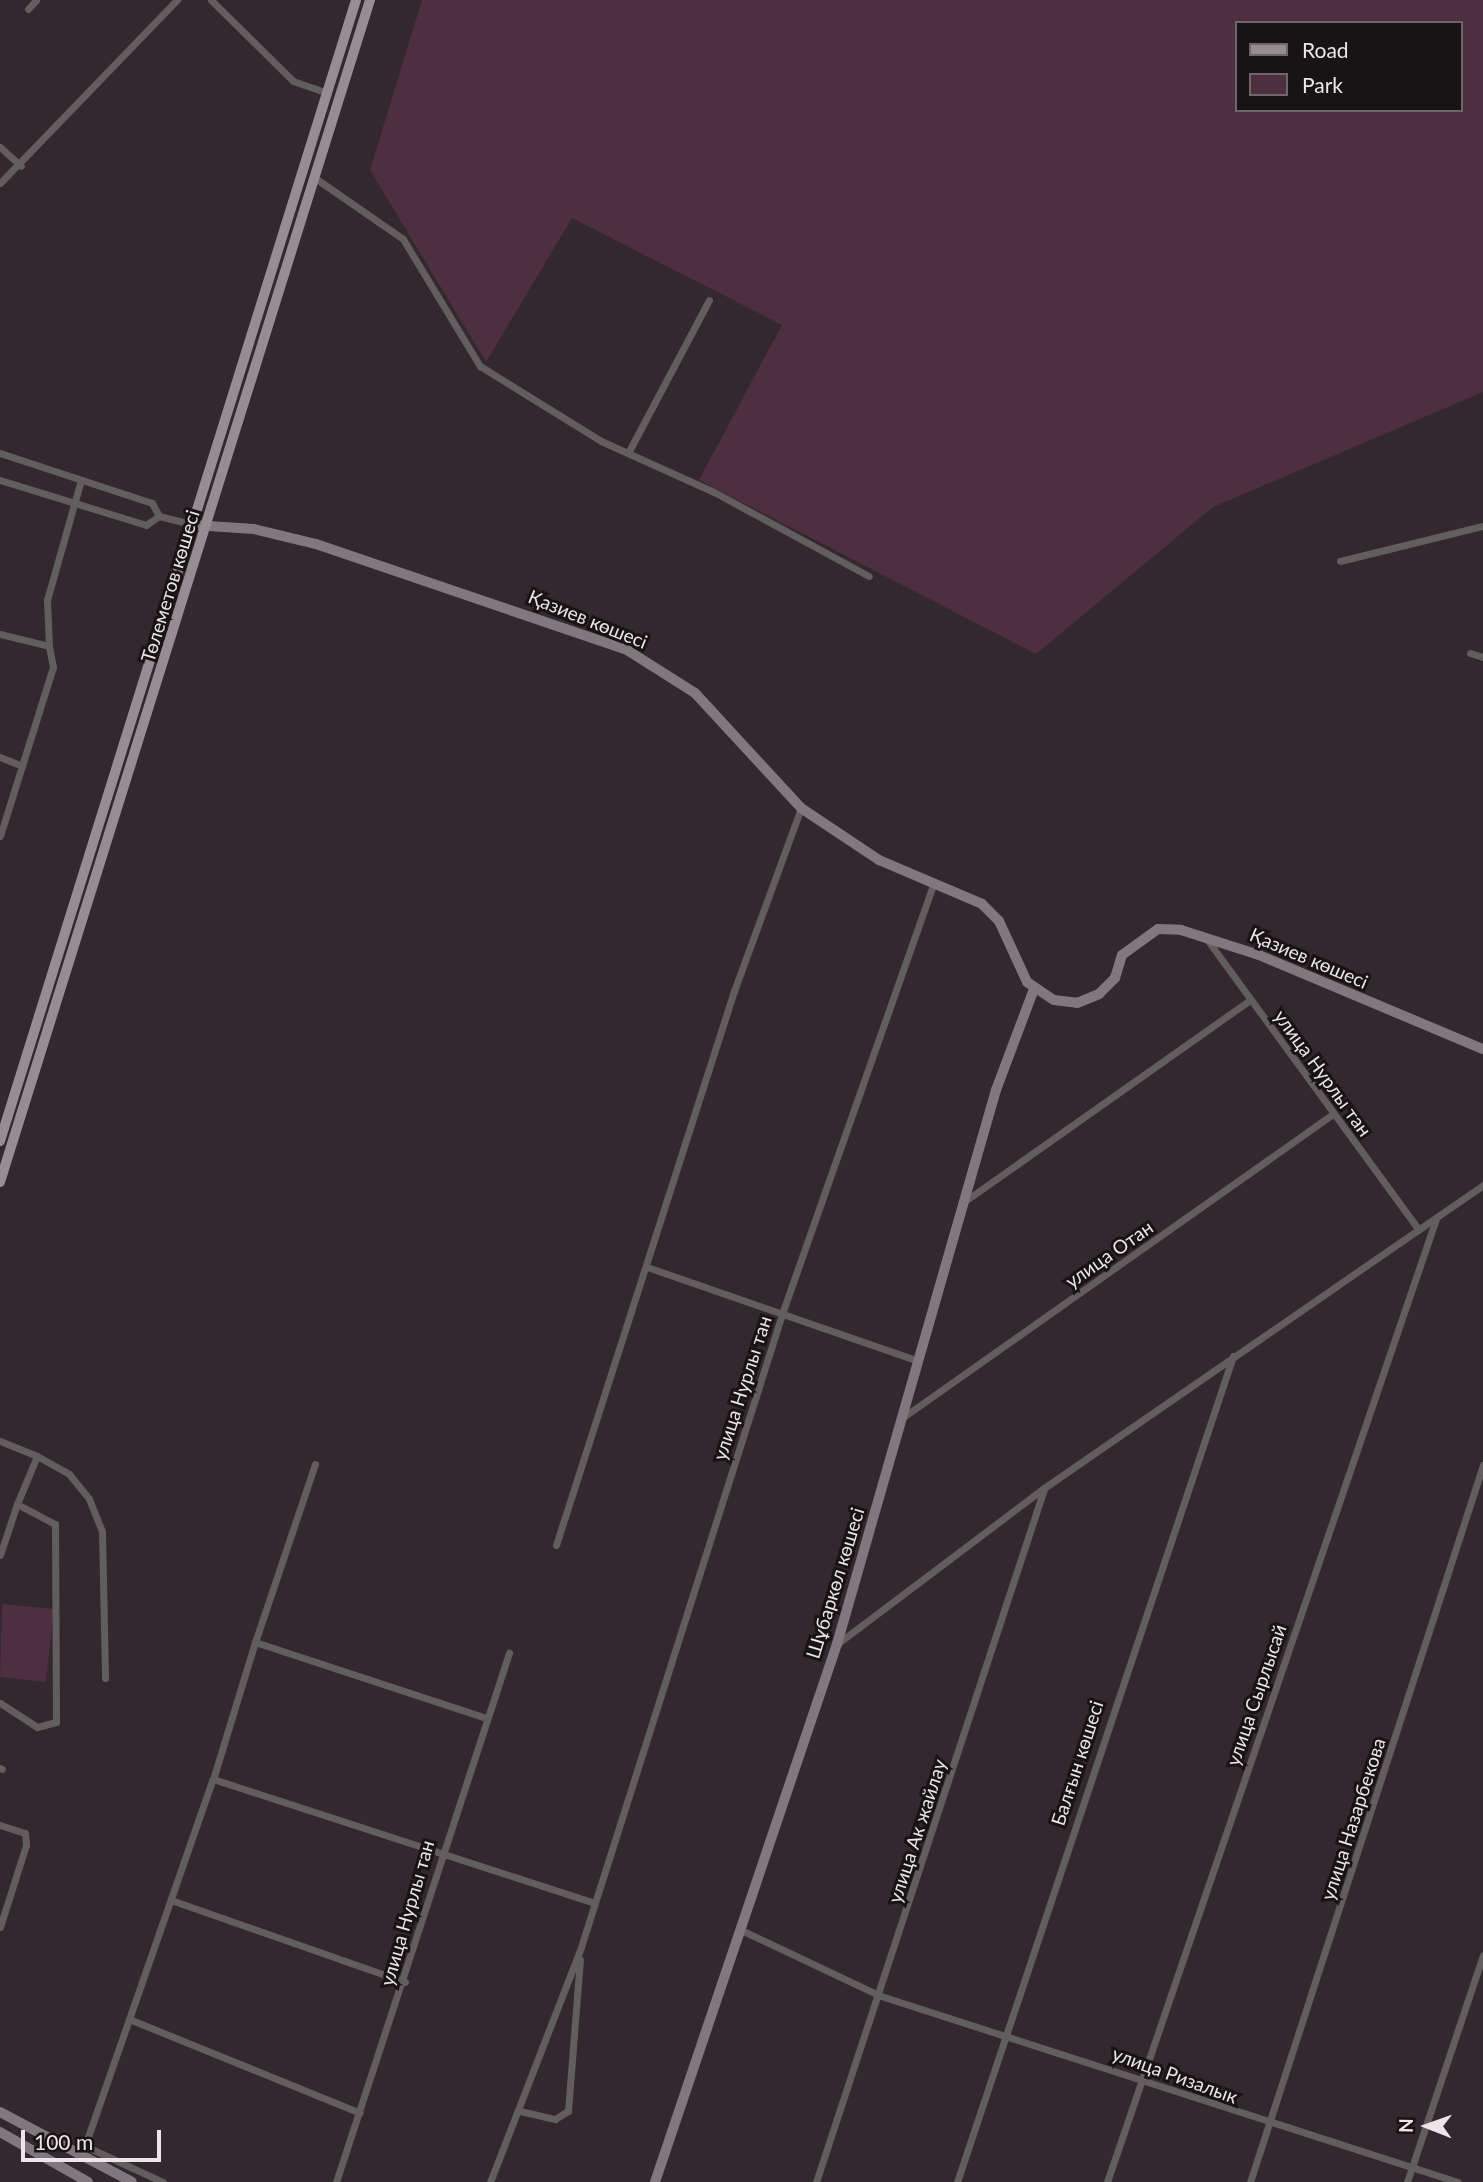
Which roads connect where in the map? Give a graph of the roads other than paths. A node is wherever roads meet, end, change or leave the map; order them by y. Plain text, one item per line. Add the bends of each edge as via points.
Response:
1 (36, 0) edge
2 (177, 0) edge
3 (211, 0) edge
4 (356, 0) edge
5 (370, 0) edge
6 (28, 9) dead end
7 (327, 93) junction
8 (0, 147) edge
9 (20, 166) junction
10 (315, 178) junction
11 (0, 183) edge
12 (709, 300) dead end
13 (249, 348) junction
14 (262, 349) junction
15 (0, 453) edge
16 (628, 453) junction
17 (0, 480) edge
18 (81, 480) junction
19 (74, 503) junction
20 (159, 516) junction
21 (1483, 526) edge
22 (200, 527) junction
23 (1340, 561) dead end
24 (869, 576) dead end
25 (0, 634) edge
26 (49, 646) junction
27 (1470, 653) dead end
28 (1483, 657) edge
29 (0, 757) edge
30 (22, 766) junction
31 (801, 808) junction
32 (0, 836) edge
33 (933, 886) junction
34 (1203, 934) junction
35 (1034, 989) junction
36 (1250, 1000) junction
37 (1483, 1049) edge
38 (1333, 1114) junction
39 (0, 1141) edge
40 (0, 1182) edge
41 (1483, 1185) edge
42 (965, 1201) junction
43 (1436, 1219) junction
44 (1419, 1230) junction
45 (647, 1268) junction
46 (783, 1311) junction
47 (1233, 1356) junction
48 (918, 1361) junction
49 (901, 1419) junction
50 (0, 1441) edge
51 (37, 1456) junction
52 (315, 1464) dead end
53 (1483, 1465) edge
54 (1044, 1488) junction
55 (17, 1504) junction
56 (556, 1545) dead end
57 (0, 1555) edge
58 (255, 1642) junction
59 (837, 1644) junction
60 (509, 1653) dead end
61 (105, 1678) dead end
62 (0, 1703) edge
63 (486, 1718) junction
64 (213, 1779) junction
65 (0, 1825) edge
66 (442, 1850) junction
67 (171, 1900) junction
68 (594, 1903) junction
69 (0, 1927) edge
70 (739, 1929) junction
71 (581, 1947) junction
72 (1483, 1955) edge
73 (405, 1982) junction
74 (881, 1996) junction
75 (129, 2019) junction
76 (1005, 2032) junction
77 (1142, 2078) junction
78 (520, 2111) junction
79 (0, 2112) edge
80 (360, 2113) junction
81 (1268, 2126) junction
82 (0, 2132) edge
83 (83, 2152) junction
84 (1412, 2168) junction
85 (88, 2182) edge
86 (132, 2182) edge
87 (163, 2182) edge
88 (336, 2182) edge
89 (491, 2182) edge
90 (655, 2182) edge
91 (816, 2182) edge
92 (957, 2182) edge
93 (1107, 2182) edge
94 (1250, 2182) edge
95 (1406, 2182) edge
96 (1458, 2182) edge

1 - 6 street
2 - 9 street
3 - 7 street via 293,81
4 - 7 main road, Төлеметов көшесі
5 - 10 main road, Төлеметов көшесі
7 - 13 main road, Төлеметов көшесі
8 - 9 street
9 - 11 street
10 - 14 main road, Төлеметов көшесі
10 - 16 street via 403,239 480,366
12 - 16 street
13 - 14 main road
13 - 22 main road, Төлеметов көшесі
14 - 22 main road, Төлеметов көшесі
15 - 18 street
16 - 24 street
17 - 19 street
18 - 19 street
18 - 20 street via 152,503
19 - 20 street via 146,525
19 - 26 street via 47,600
20 - 22 street
21 - 23 street
22 - 31 street, Қазиев көшесі via 254,529 316,544 628,650 695,693
22 - 39 main road, Төлеметов көшесі
22 - 40 main road, Төлеметов көшесі
25 - 26 street
26 - 30 street via 53,667
27 - 28 street
29 - 30 street
30 - 32 street
31 - 33 street, Қазиев көшесі via 879,860
31 - 45 street via 734,991
33 - 35 street, Қазиев көшесі via 982,904 999,921
33 - 46 street, улица Нурлы тан
34 - 35 street, Қазиев көшесі via 1158,929 1122,955 1115,978 1099,994 1077,1003
34 - 36 street, улица Нурлы тан
34 - 37 street, Қазиев көшесі
35 - 42 street, Шұбаркөл көшесі via 1009,1048
36 - 38 street, улица Нурлы тан
36 - 42 street
38 - 44 street, улица Нурлы тан
38 - 49 street, улица Отан
41 - 43 street
42 - 48 street, Шұбаркөл көшесі
43 - 44 street
43 - 77 street, улица Сырлысай
44 - 47 street
45 - 46 street
45 - 56 street
46 - 48 street
46 - 68 street, улица Нурлы тан
47 - 54 street
47 - 76 street, Балғын көшесі
48 - 49 street, Шұбаркөл көшесі
49 - 59 street, Шұбаркөл көшесі
50 - 51 street
51 - 55 street
51 - 61 street via 69,1475 89,1499 102,1532
52 - 58 street
53 - 81 street, улица Назарбекова
54 - 59 street
54 - 74 street, улица Ак жайлау
55 - 57 street
55 - 62 street via 55,1524 55,1722 37,1727
58 - 63 street
58 - 64 street
59 - 70 street, Шұбаркөл көшесі
60 - 63 street, улица Нурлы тан
63 - 66 street, улица Нурлы тан
64 - 66 street
64 - 67 street
65 - 69 street via 25,1833 26,1845
66 - 68 street
66 - 73 street, улица Нурлы тан
67 - 73 street
67 - 75 street
68 - 71 street, улица Нурлы тан
70 - 74 street, улица Ризалык
70 - 90 street, Шұбаркөл көшесі
71 - 78 street
71 - 78 street via 568,2111 555,2119
72 - 84 street
73 - 80 street, улица Нурлы тан
74 - 76 street, улица Ризалык
74 - 91 street, улица Ак жайлау
75 - 80 street
75 - 83 street
76 - 77 street, улица Ризалык
76 - 92 street, Балғын көшесі
77 - 81 street, улица Ризалык
77 - 93 street, улица Сырлысай
78 - 89 street
79 - 83 street
80 - 88 street, улица Нурлы тан
81 - 84 street, улица Ризалык
81 - 94 street, улица Назарбекова
82 - 85 street
83 - 86 street
83 - 87 street
84 - 95 street
84 - 96 street, улица Ризалык

